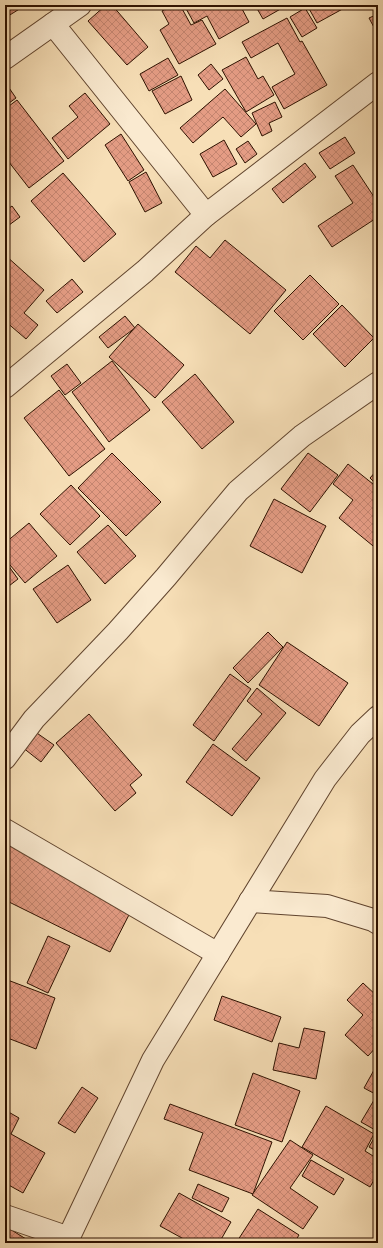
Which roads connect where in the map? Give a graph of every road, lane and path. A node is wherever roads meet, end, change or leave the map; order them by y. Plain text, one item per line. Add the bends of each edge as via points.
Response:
1 (80, 5) edge
2 (53, 24) junction
3 (5, 58) edge
4 (378, 83) edge
5 (206, 216) junction
6 (378, 383) edge
7 (5, 387) edge
8 (378, 717) edge
9 (5, 758) edge
10 (5, 830) edge
11 (250, 901) junction
12 (378, 923) edge
13 (218, 954) junction
14 (5, 1216) edge
15 (67, 1240) edge

1 - 2 street
2 - 3 street
2 - 5 street
4 - 5 street
5 - 7 street via 145,271
6 - 9 street via 302,436 238,491 118,631 34,718
8 - 11 street via 360,734 325,779
10 - 13 street
11 - 12 street via 327,906
11 - 13 street
13 - 15 street via 153,1060
14 - 15 street

